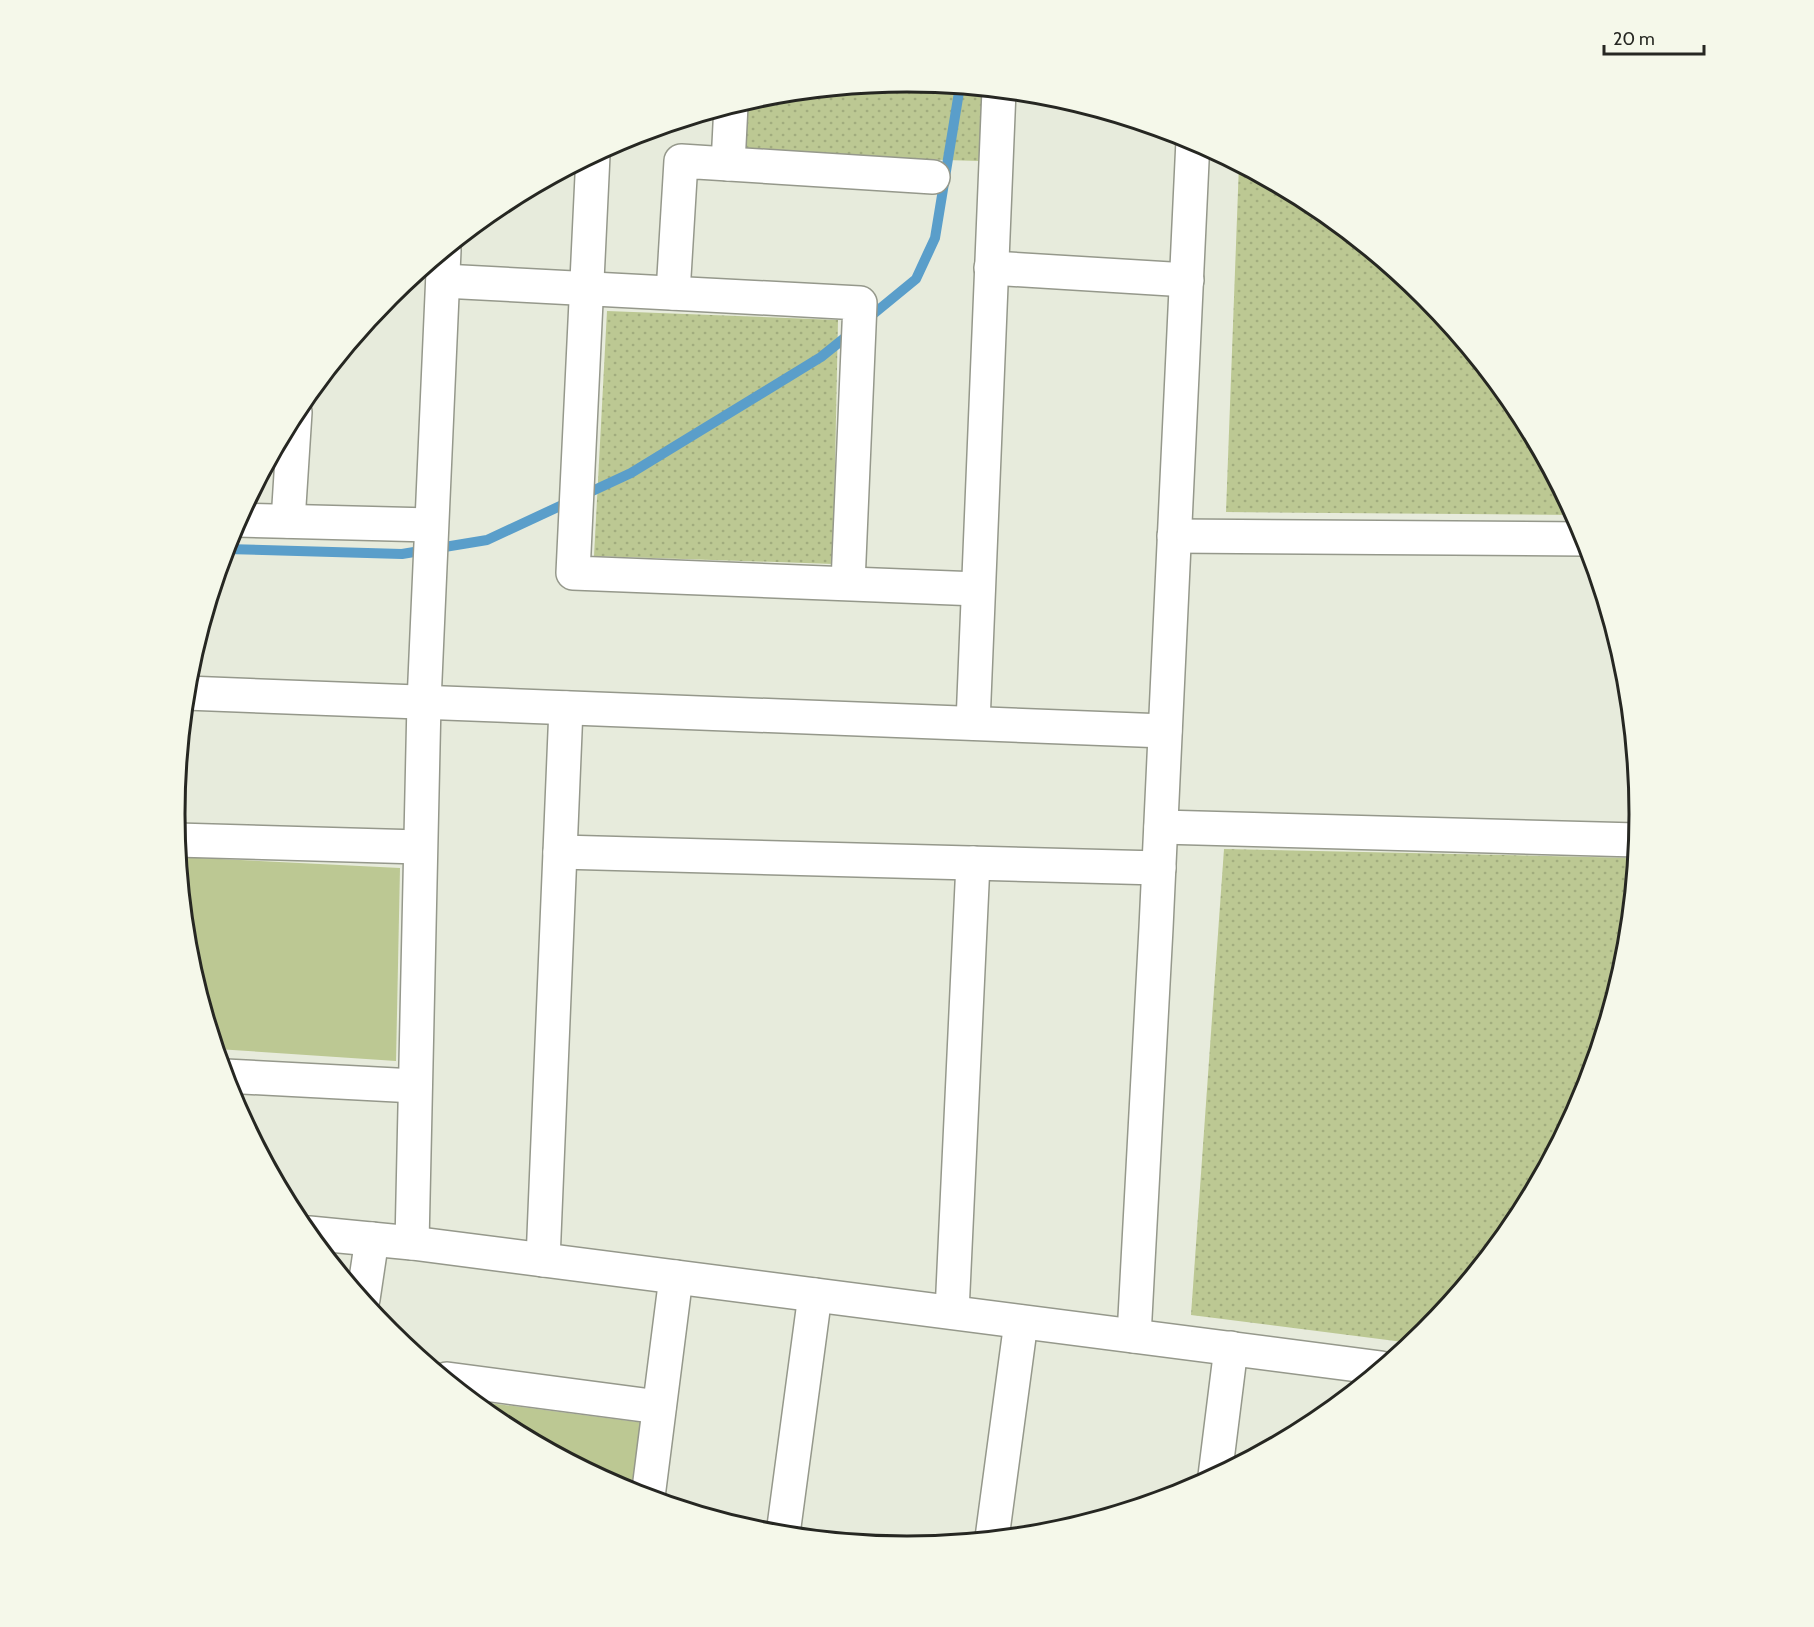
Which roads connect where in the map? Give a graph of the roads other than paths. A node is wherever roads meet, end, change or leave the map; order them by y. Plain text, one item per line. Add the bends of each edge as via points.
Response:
1 (999, 98) edge
2 (731, 113) edge
3 (1192, 150) edge
4 (593, 164) edge
5 (728, 164) junction
6 (933, 177) dead end
7 (443, 266) edge
8 (991, 268) junction
9 (1186, 280) junction
10 (586, 288) junction
11 (673, 293) junction
12 (294, 433) edge
13 (248, 519) edge
14 (288, 521) junction
15 (1174, 536) junction
16 (1575, 539) edge
17 (430, 543) junction
18 (848, 583) junction
19 (978, 589) junction
20 (195, 693) edge
21 (424, 702) junction
22 (566, 708) junction
23 (973, 723) junction
24 (1165, 730) junction
25 (1161, 826) junction
26 (186, 840) edge
27 (1628, 840) edge
28 (420, 847) junction
29 (560, 852) junction
30 (973, 863) junction
31 (1159, 868) junction
32 (235, 1077) edge
33 (415, 1086) junction
34 (321, 1234) edge
35 (372, 1239) junction
36 (412, 1244) junction
37 (543, 1260) junction
38 (676, 1277) junction
39 (364, 1290) edge
40 (815, 1295) junction
41 (952, 1312) junction
42 (1021, 1322) junction
43 (1134, 1336) junction
44 (1232, 1348) junction
45 (1370, 1367) edge
46 (461, 1381) edge
47 (659, 1407) junction
48 (1216, 1465) edge
49 (649, 1488) edge
50 (784, 1525) edge
51 (993, 1530) edge

1 - 8 street
2 - 5 street
3 - 9 street
4 - 10 street
5 - 6 street
5 - 11 street via 681,161
7 - 10 street
7 - 17 street
8 - 9 street
8 - 19 street
9 - 15 street
10 - 11 street
10 - 18 street via 573,573
11 - 18 street via 860,303
12 - 14 street
13 - 14 street
14 - 17 street
15 - 16 street
15 - 24 street
17 - 21 street
18 - 19 street
19 - 23 street
20 - 21 street
21 - 22 street
21 - 28 street
22 - 23 street
22 - 29 street
23 - 24 street
24 - 25 street
25 - 27 street
25 - 31 street
26 - 28 street
28 - 33 street
29 - 30 street
29 - 37 street
30 - 31 street
30 - 41 street
31 - 43 street
32 - 33 street
33 - 36 street
34 - 35 street
35 - 36 street
35 - 39 street
36 - 37 street
37 - 38 street
38 - 40 street
38 - 47 street
40 - 41 street
40 - 50 street
41 - 42 street
42 - 43 street
42 - 51 street
43 - 44 street
44 - 45 street
44 - 48 street
46 - 47 street
47 - 49 street

